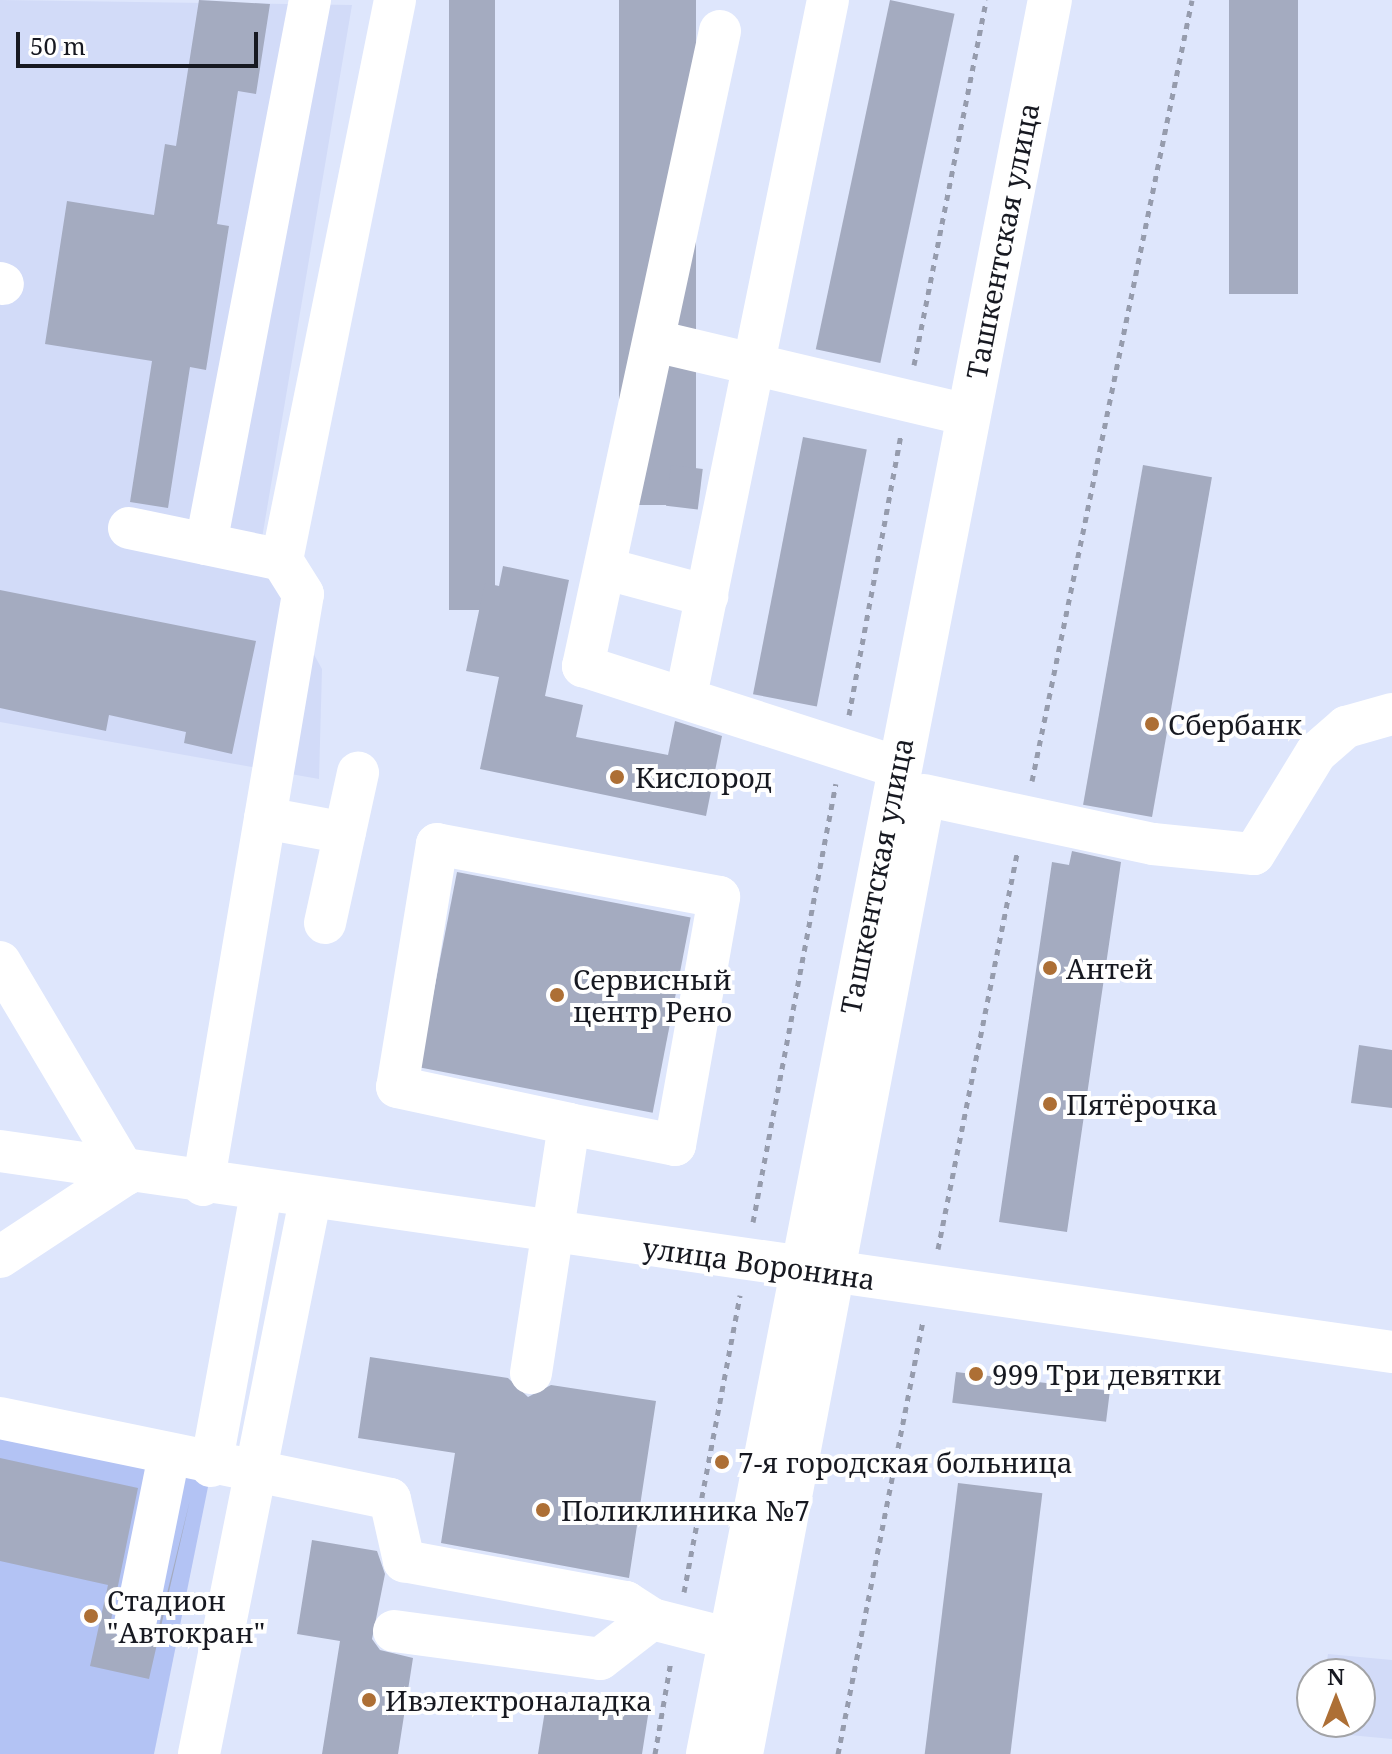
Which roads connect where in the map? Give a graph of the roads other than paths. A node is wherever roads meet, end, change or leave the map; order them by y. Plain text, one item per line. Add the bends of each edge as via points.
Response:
1 (310, 0) edge
2 (395, 0) edge
3 (828, 0) edge
4 (1050, 0) edge
5 (1079, 0) edge
6 (720, 31) dead end
7 (655, 341) junction
8 (754, 361) junction
9 (968, 415) junction
10 (129, 528) dead end
11 (206, 544) junction
12 (282, 560) junction
13 (607, 569) junction
14 (707, 596) junction
15 (686, 696) junction
16 (1392, 714) edge
17 (358, 773) dead end
18 (905, 784) junction
19 (265, 818) junction
20 (345, 833) junction
21 (325, 923) dead end
22 (0, 962) edge
23 (569, 1124) junction
24 (0, 1151) edge
25 (126, 1174) junction
26 (203, 1185) junction
27 (261, 1193) junction
28 (310, 1200) junction
29 (553, 1234) junction
30 (0, 1257) edge
31 (815, 1271) junction
32 (1392, 1352) edge
33 (531, 1373) dead end
34 (0, 1418) edge
35 (169, 1456) junction
36 (211, 1466) junction
37 (254, 1476) junction
38 (664, 1623) junction
39 (135, 1624) dead end
40 (394, 1631) dead end
41 (730, 1639) junction
42 (199, 1754) edge
43 (708, 1754) edge
44 (741, 1754) edge

1 - 11 street
2 - 12 street
3 - 8 street
4 - 9 main road, Ташкентская улица
5 - 18 main road, Ташкентская улица
6 - 7 street
7 - 8 street
7 - 13 street
8 - 9 street
8 - 14 street
9 - 18 main road, Ташкентская улица
10 - 11 street
11 - 12 street
12 - 19 street via 303,594
13 - 14 street
13 - 15 street via 583,666
14 - 15 street
15 - 18 street via 843,748
16 - 18 street via 1346,727 1316,753 1254,854 1024,818
17 - 20 street
18 - 31 main road, Ташкентская улица
19 - 20 street
19 - 26 street
20 - 21 street
22 - 25 street
23 - 23 street via 675,1145 719,897 437,844 397,1087
23 - 29 street
24 - 25 street, улица Воронина
25 - 26 street, улица Воронина
25 - 30 street
26 - 27 street, улица Воронина
27 - 28 street, улица Воронина
27 - 36 street
28 - 29 street, улица Воронина
28 - 37 street
29 - 31 street, улица Воронина
29 - 33 street
31 - 32 street, улица Воронина
31 - 41 main road, Ташкентская улица
31 - 44 main road, Ташкентская улица
34 - 35 street
35 - 36 street
35 - 39 street
36 - 37 street
37 - 38 street via 390,1499 404,1561 626,1602
37 - 42 street
38 - 40 street via 600,1659
38 - 41 street
41 - 43 main road, Ташкентская улица

